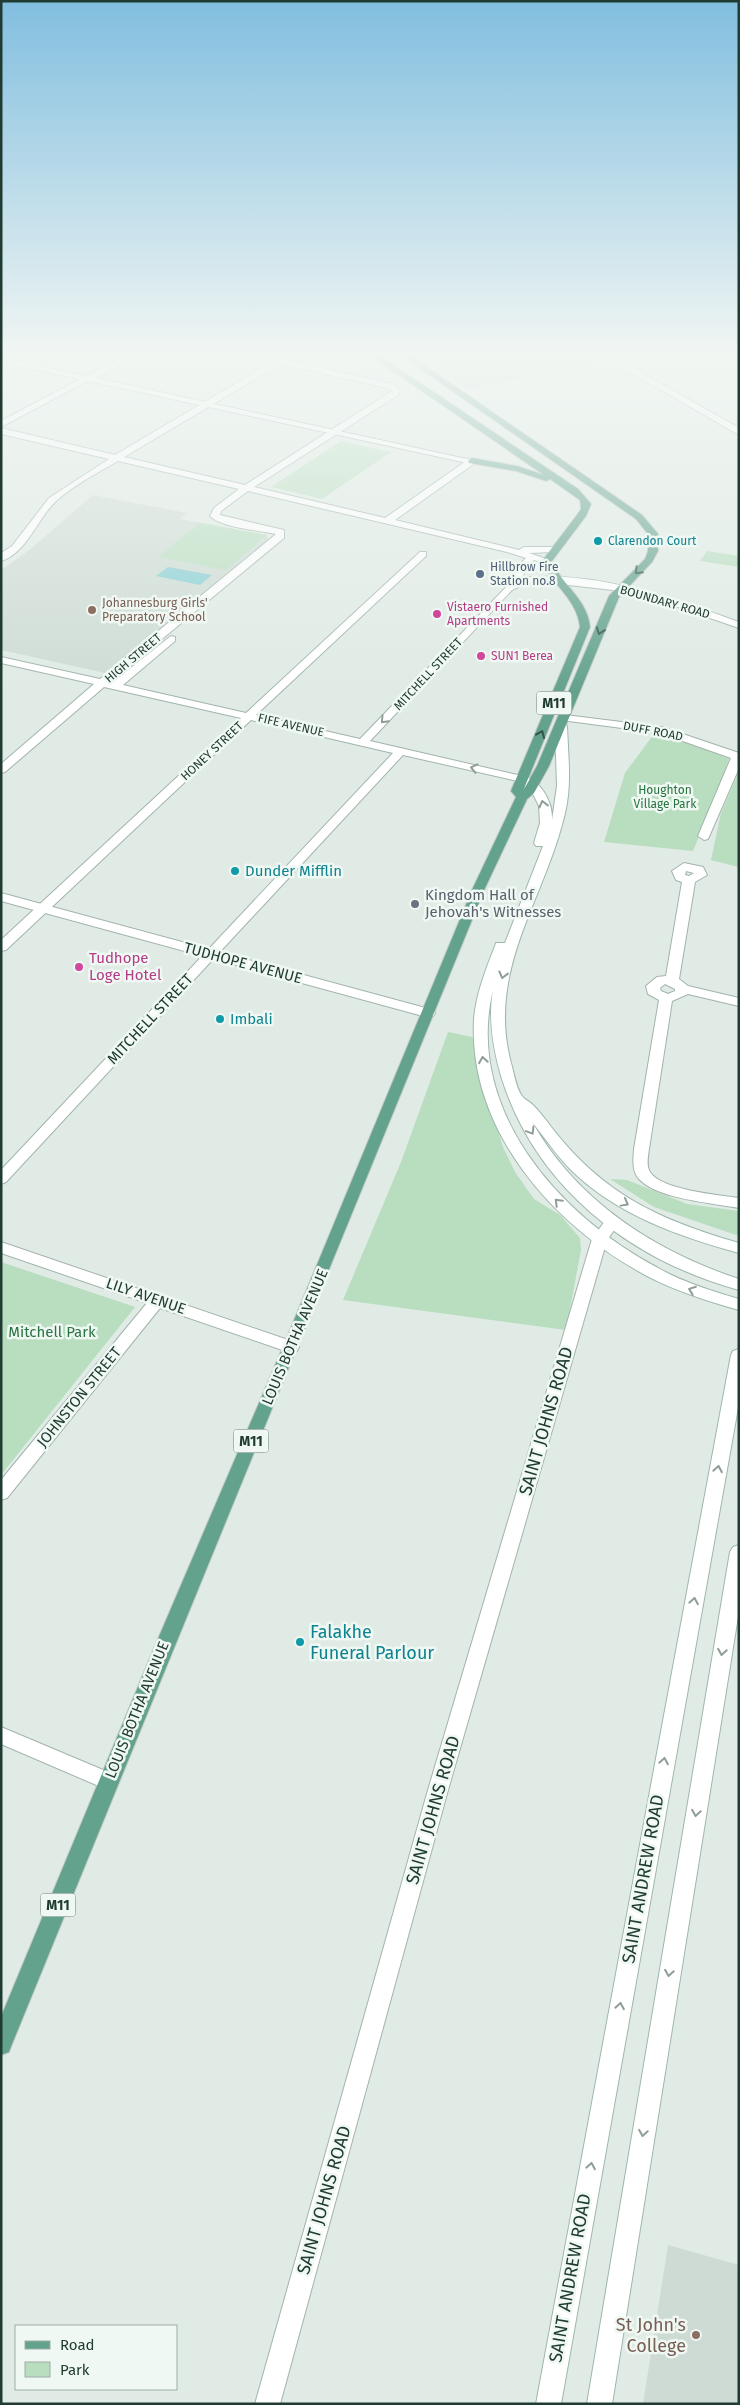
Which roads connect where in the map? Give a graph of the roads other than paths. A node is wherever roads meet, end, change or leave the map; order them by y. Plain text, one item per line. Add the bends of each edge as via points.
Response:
1 (99, 468) edge
2 (161, 468) edge
3 (278, 468) edge
4 (462, 468) edge
5 (513, 468) edge
6 (540, 468) edge
7 (569, 468) edge
8 (562, 483) junction
9 (247, 488) junction
10 (386, 522) junction
11 (281, 532) junction
12 (1, 545) edge
13 (15, 548) junction
14 (554, 549) junction
15 (510, 550) junction
16 (423, 554) dead end
17 (532, 557) junction
18 (1, 558) edge
19 (547, 561) junction
20 (560, 581) junction
21 (514, 584) junction
22 (621, 588) junction
23 (739, 625) edge
24 (1, 660) edge
25 (103, 683) junction
26 (115, 686) junction
27 (250, 716) junction
28 (563, 722) junction
29 (363, 742) junction
30 (401, 751) junction
31 (738, 757) edge
32 (1, 770) edge
33 (527, 782) junction
34 (704, 836) dead end
35 (689, 880) dead end
36 (1, 897) edge
37 (43, 909) junction
38 (1, 947) edge
39 (210, 954) junction
40 (672, 981) junction
41 (683, 989) junction
42 (666, 998) junction
43 (739, 1002) edge
44 (428, 1013) junction
45 (515, 1096) junction
46 (1, 1179) edge
47 (739, 1203) edge
48 (612, 1222) junction
49 (600, 1239) junction
50 (1, 1247) edge
51 (739, 1248) edge
52 (739, 1285) edge
53 (158, 1300) junction
54 (739, 1306) edge
55 (291, 1347) junction
56 (739, 1355) edge
57 (1, 1493) edge
58 (739, 1552) edge
59 (1, 1735) edge
60 (108, 1782) junction
61 (1, 2044) edge
62 (267, 2404) edge
63 (548, 2404) edge
64 (599, 2404) edge

1 - 13 street via 52,500
2 - 9 street
3 - 9 street
4 - 10 street
5 - 8 main road
6 - 8 main road
7 -> 22 main road, M11 via 640,517 653,534 653,552
8 - 14 main road via 581,496 586,507 583,517
9 - 10 street
9 - 11 street via 214,516
10 - 15 street
11 - 25 street, HIGH STREET via 281,536
11 - 26 street via 290,536 289,540
12 - 13 street
13 - 18 street
14 - 15 street
14 - 19 main road
15 - 17 street
16 - 27 street, HONEY STREET
17 - 19 street
17 - 21 street, MITCHELL STREET via 522,567
19 - 20 main road, M11
20 - 21 street via 532,579
20 - 22 street, BOUNDARY ROAD
33 -> 20 main road, M11 via 585,627 582,609
21 -> 29 street, MITCHELL STREET
22 - 23 street, BOUNDARY ROAD
22 -> 28 main road, M11 via 609,608
24 - 25 street, FIFE AVENUE
25 - 26 street, FIFE AVENUE
25 - 32 street, HIGH STREET
26 - 27 street, FIFE AVENUE
27 - 29 street, FIFE AVENUE
27 - 37 street, HONEY STREET
28 - 31 street, DUFF ROAD via 662,730
28 - 33 main road, M11
28 -> 45 street via 561,806 506,961 498,993 501,1050
29 - 30 street, FIFE AVENUE
33 -> 30 street, FIFE AVENUE
30 - 39 street, MITCHELL STREET
31 - 34 street
33 - 44 main road, LOUIS BOTHA AVENUE / M11 via 528,793 522,797 479,888
49 -> 33 street via 573,1217 537,1179 511,1141 494,1102 483,1062 481,1020 488,985 545,831 542,796
35 - 40 street
36 - 37 street, TUDHOPE AVENUE
37 - 38 street, HONEY STREET
37 - 39 street, TUDHOPE AVENUE
39 - 44 street, TUDHOPE AVENUE
39 - 46 street, MITCHELL STREET
40 - 41 street
40 - 42 street via 662,980 652,986 653,991
41 - 42 street via 679,996
41 - 43 street
42 - 47 street via 642,1141 640,1162 643,1174 648,1180 672,1190
44 - 55 main road, LOUIS BOTHA AVENUE / M11
45 -> 48 street via 525,1122 546,1156 570,1184
45 -> 51 street via 567,1157 601,1188 624,1203 673,1226
48 - 49 street, SAINT JOHNS ROAD
48 - 52 street via 664,1254
54 -> 49 street via 670,1281
49 - 62 street, SAINT JOHNS ROAD via 438,1790
50 - 53 street, LILY AVENUE
53 - 55 street, LILY AVENUE
53 - 57 street, JOHNSTON STREET
55 - 60 main road, LOUIS BOTHA AVENUE / M11
63 -> 56 street, SAINT ANDREW ROAD
58 -> 64 street
59 - 60 street
60 - 61 main road, LOUIS BOTHA AVENUE / M11

